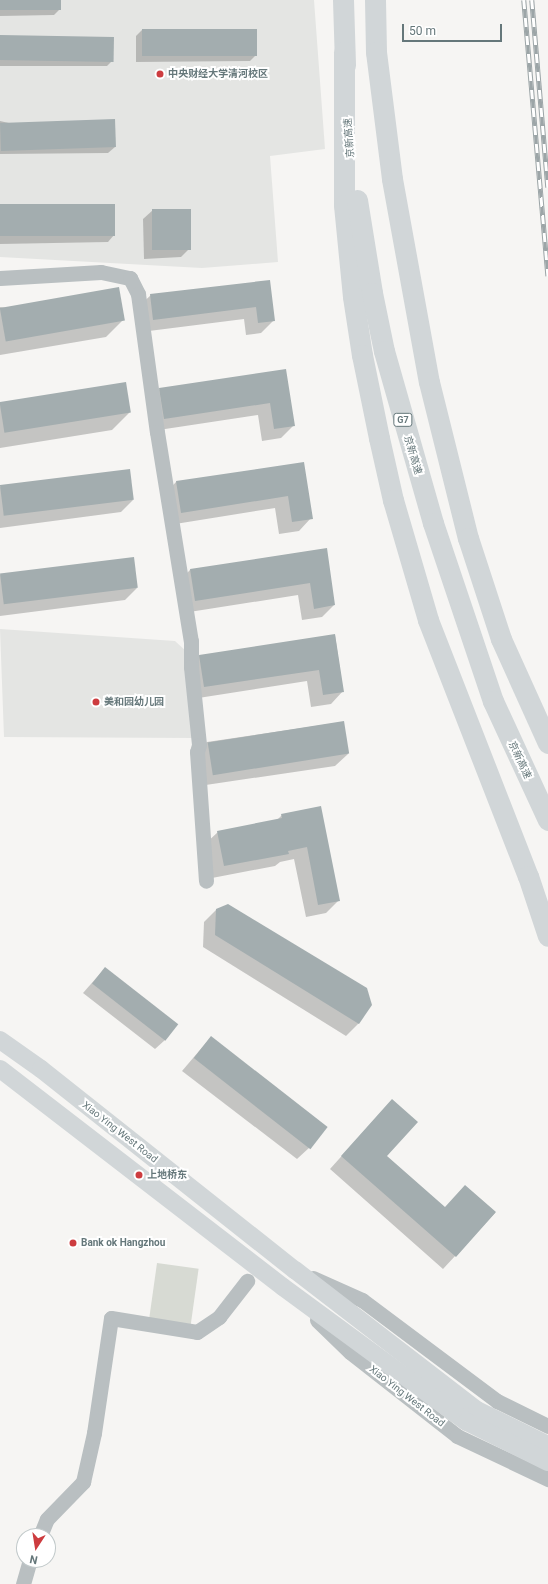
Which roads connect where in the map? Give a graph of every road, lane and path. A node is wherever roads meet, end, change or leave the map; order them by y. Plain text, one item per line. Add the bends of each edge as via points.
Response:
1 (343, 0) edge
2 (375, 0) edge
3 (344, 52) junction
4 (0, 278) edge
5 (548, 743) edge
6 (548, 820) edge
7 (206, 881) dead end
8 (548, 936) edge
9 (0, 1040) edge
10 (0, 1069) edge
11 (295, 1270) junction
12 (247, 1280) dead end
13 (283, 1287) junction
14 (548, 1426) edge
15 (548, 1445) edge
16 (548, 1462) edge
17 (548, 1479) edge
18 (44, 1528) edge
19 (28, 1568) edge
20 (23, 1584) edge

1 - 3 highway, 京新高速 / G7
2 - 5 highway via 376,52 392,179 429,382 470,545 501,639
3 - 6 highway, 京新高速 / G7 via 351,166 384,351 433,524 493,701
3 - 8 highway via 344,205 353,297 362,354 393,500 428,620 528,876
4 - 7 street via 101,272 130,278 138,294 157,432 191,641
9 - 11 main road, Xiao Ying West Road
10 - 13 main road, Xiao Ying West Road
11 - 14 street, Xiao Ying West Road via 362,1300 497,1401
11 - 15 main road, Xiao Ying West Road via 477,1410
12 - 18 street via 219,1317 196,1332 111,1318 94,1433 83,1482 48,1519
13 - 16 main road, Xiao Ying West Road via 467,1422
13 - 17 street, Xiao Ying West Road via 350,1352 457,1436
19 - 20 street

